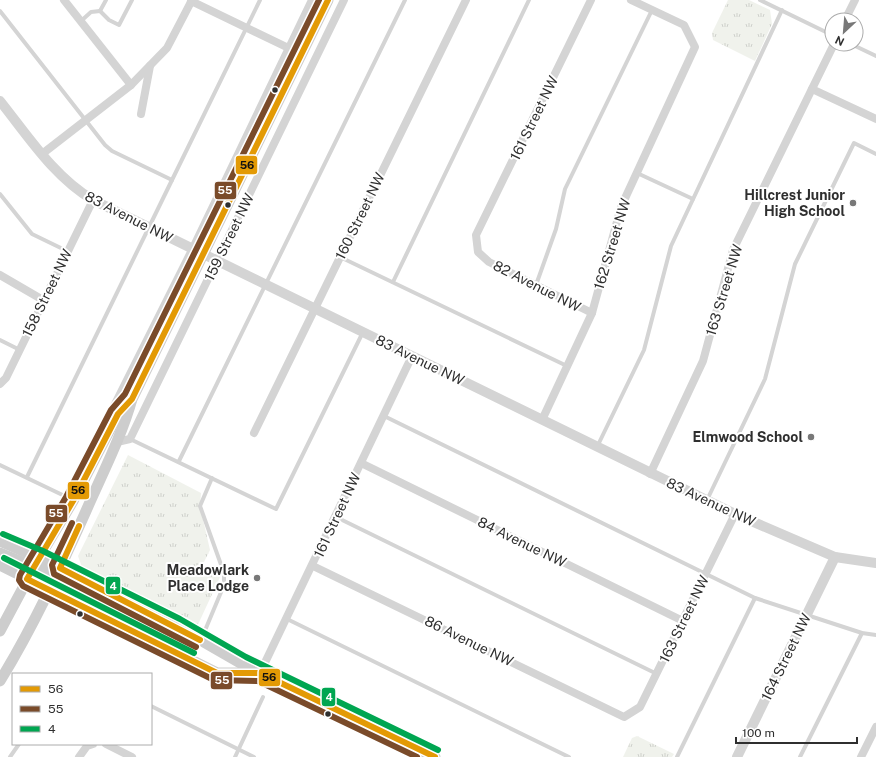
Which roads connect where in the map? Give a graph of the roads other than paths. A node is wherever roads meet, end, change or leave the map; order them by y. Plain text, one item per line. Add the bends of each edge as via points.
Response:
1 (64, 0) edge
2 (106, 0) edge
3 (132, 0) edge
4 (192, 0) edge
5 (260, 0) edge
6 (312, 0) edge
7 (328, 0) edge
8 (344, 0) edge
9 (405, 0) edge
10 (466, 0) edge
11 (529, 0) edge
12 (592, 0) edge
13 (631, 0) edge
14 (760, 0) edge
15 (855, 0) edge
16 (652, 10) junction
17 (782, 10) junction
18 (0, 11) edge
19 (100, 11) junction
20 (849, 12) edge
21 (80, 22) junction
22 (246, 28) junction
23 (824, 31) edge
24 (289, 48) junction
25 (864, 50) edge
26 (830, 52) edge
27 (301, 54) junction
28 (876, 56) edge
29 (150, 65) junction
30 (131, 85) junction
31 (812, 89) junction
32 (0, 101) edge
33 (141, 114) dead end
34 (876, 119) edge
35 (85, 121) junction
36 (42, 154) junction
37 (876, 154) edge
38 (637, 173) junction
39 (172, 180) junction
40 (0, 194) edge
41 (693, 199) junction
42 (93, 200) junction
43 (149, 228) junction
44 (476, 235) joint
45 (192, 250) junction
46 (67, 251) junction
47 (203, 255) junction
48 (340, 256) junction
49 (217, 262) junction
50 (0, 275) edge
51 (393, 282) junction
52 (264, 285) junction
53 (536, 285) junction
54 (43, 300) junction
55 (314, 309) junction
56 (592, 313) junction
57 (363, 332) junction
58 (0, 340) edge
59 (20, 350) junction
60 (412, 356) junction
61 (567, 366) junction
62 (0, 384) edge
63 (132, 399) junction
64 (383, 416) junction
65 (542, 420) junction
66 (254, 433) dead end
67 (130, 439) junction
68 (117, 442) junction
69 (597, 448) junction
70 (179, 461) junction
71 (361, 463) junction
72 (0, 465) edge
73 (89, 470) junction
74 (650, 474) junction
75 (27, 477) junction
76 (212, 478) junction
77 (73, 501) junction
78 (707, 501) junction
79 (735, 514) junction
80 (336, 517) junction
81 (0, 542) edge
82 (0, 553) edge
83 (835, 557) junction
84 (39, 558) junction
85 (876, 563) edge
86 (0, 565) edge
87 (313, 566) junction
88 (34, 568) junction
89 (60, 568) junction
90 (706, 574) junction
91 (28, 579) junction
92 (49, 590) junction
93 (755, 598) junction
94 (807, 615) junction
95 (287, 619) junction
96 (682, 621) junction
97 (0, 632) edge
98 (862, 633) junction
99 (876, 635) edge
100 (201, 640) junction
101 (260, 673) junction
102 (656, 674) junction
103 (0, 681) edge
104 (263, 697) dead end
105 (152, 706) edge
106 (624, 717) joint
107 (876, 728) edge
108 (18, 745) edge
109 (90, 745) edge
110 (108, 745) edge
111 (239, 749) junction
112 (12, 756) edge
113 (79, 757) edge
114 (132, 757) edge
115 (235, 757) edge
116 (254, 757) edge
117 (435, 757) edge
118 (569, 757) edge
119 (677, 757) edge
120 (737, 757) edge
121 (800, 757) edge
122 (861, 757) edge

1 - 21 street
2 - 19 lane
3 - 19 lane via 119,25
4 - 22 street
4 - 29 street via 167,48
5 - 22 lane
6 - 24 street, 159 Street NW
7 - 27 main road, 159 Street NW
8 - 49 street, 159 Street NW
9 - 52 lane
10 - 48 street, 160 Street NW
11 - 51 lane
12 - 44 street, 161 Street NW
13 - 16 street
14 - 17 lane
15 - 20 street
16 - 38 street, 162 Street NW via 684,25 695,47
16 - 53 lane via 565,189 556,229
17 - 23 lane
17 - 41 lane
18 - 35 lane
19 - 21 lane via 91,12
21 - 30 street
22 - 24 street
22 - 39 lane
24 - 27 street
24 - 45 street, 159 Street NW
25 - 28 lane
26 - 31 street, 163 Street NW
27 - 47 main road, 159 Street NW
29 - 30 street
29 - 33 street
30 - 35 street
31 - 34 street
31 - 74 street, 163 Street NW via 733,250 703,361
32 - 36 street, 83 Avenue NW
35 - 36 street
35 - 39 lane via 112,151
36 - 42 street, 83 Avenue NW via 75,190
37 - 78 lane via 854,143 795,264 765,379
38 - 41 lane
38 - 56 street, 162 Street NW via 621,207
39 - 43 lane
40 - 46 lane via 32,234
41 - 69 lane via 670,246 644,350
42 - 43 street, 83 Avenue NW
42 - 46 street, 158 Street NW
43 - 45 street, 83 Avenue NW
43 - 75 lane
44 - 53 street, 82 Avenue NW via 478,252 489,262
45 - 47 street, 83 Avenue NW
45 - 73 street, 159 Street NW via 88,458
46 - 54 street, 158 Street NW
47 - 49 street, 83 Avenue NW
47 - 63 main road, 159 Street NW
48 - 51 lane
48 - 55 street, 160 Street NW
49 - 52 street, 83 Avenue NW
49 - 67 street, 159 Street NW
50 - 54 street
51 - 61 lane
52 - 55 street, 83 Avenue NW
52 - 70 lane
53 - 56 street, 82 Avenue NW
54 - 59 street, 158 Street NW
55 - 57 street, 83 Avenue NW
55 - 66 street, 160 Street NW
56 - 61 street, 162 Street NW
57 - 60 street, 83 Avenue NW
57 - 76 lane via 276,509
58 - 59 lane
59 - 62 street, 158 Street NW via 6,378
60 - 64 street, 161 Street NW
60 - 65 street, 83 Avenue NW
61 - 65 street, 162 Street NW
63 - 68 main road, 159 Street NW
63 - 73 main road, 159 Street NW via 118,414
64 - 71 street, 161 Street NW
64 - 90 lane
65 - 69 street, 83 Avenue NW
67 - 68 street
67 - 70 lane
68 - 89 main road, 159 Street NW
69 - 74 street, 83 Avenue NW
70 - 76 lane
71 - 80 street, 161 Street NW
71 - 96 street, 84 Avenue NW
72 - 75 lane
73 - 77 main road, 159 Street NW
74 - 78 street, 83 Avenue NW
75 - 77 lane
76 - 100 lane via 200,506 224,573 224,585
77 - 84 main road, 159 Street NW
78 - 79 street, 83 Avenue NW
79 - 83 street, 83 Avenue NW
79 - 90 street, 163 Street NW
80 - 87 street, 161 Street NW
80 - 102 lane
81 - 84 main road
82 - 88 main road
83 - 85 street, 83 Avenue NW
83 - 94 street, 164 Street NW
84 - 88 main road, 159 Street NW
84 - 89 main road
86 - 91 main road
87 - 95 street, 161 Street NW
87 - 106 street, 86 Avenue NW
88 - 89 main road via 48,571
88 - 91 main road, 159 Street NW
89 - 92 main road, 159 Street NW
89 - 100 main road
90 - 93 lane
90 - 96 street, 163 Street NW
91 - 92 main road
91 - 97 main road, 159 Street NW
92 - 101 main road via 217,673
92 - 103 main road, 159 Street NW
93 - 94 lane
93 - 119 lane
94 - 98 lane
94 - 120 street, 164 Street NW
95 - 101 street, 161 Street NW
95 - 118 lane
96 - 102 street, 163 Street NW
98 - 99 lane
98 - 121 lane
100 - 101 main road
101 - 117 main road
102 - 106 street, 163 Street NW via 640,707
104 - 111 lane
105 - 111 lane
107 - 122 street
108 - 112 lane
109 - 113 street
110 - 114 street
111 - 115 lane
111 - 116 lane

